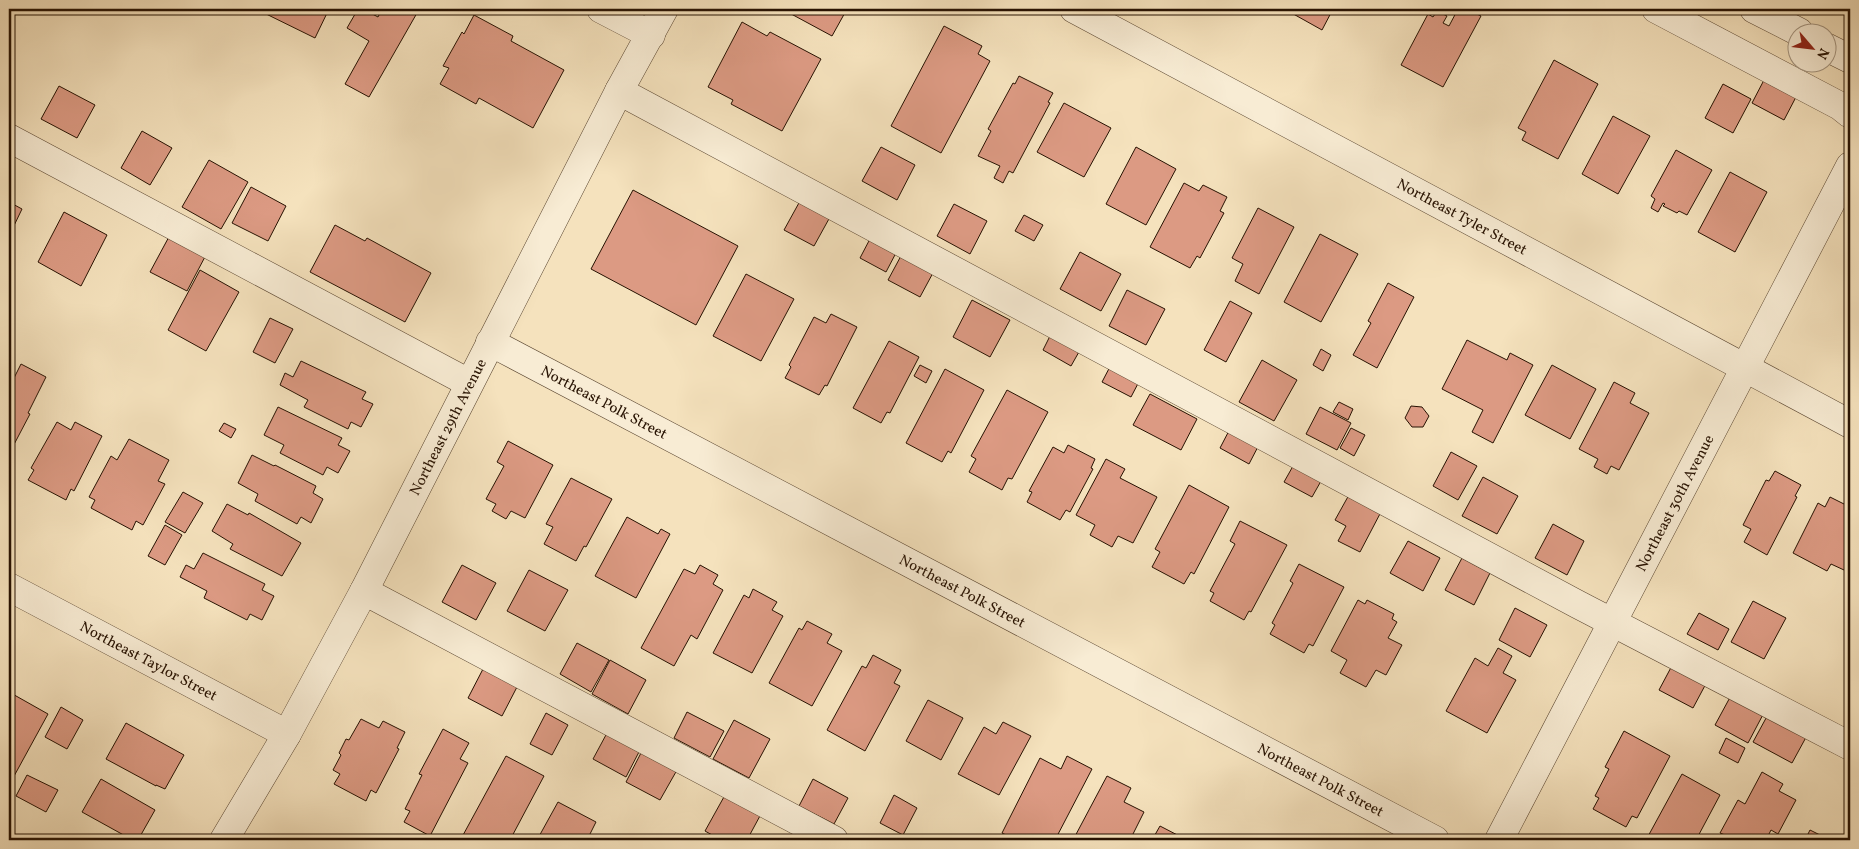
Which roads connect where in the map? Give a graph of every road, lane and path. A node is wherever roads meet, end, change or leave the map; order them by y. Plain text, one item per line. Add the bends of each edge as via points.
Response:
1 (601, 9) edge
2 (664, 9) edge
3 (1074, 9) edge
4 (1656, 9) edge
5 (1755, 9) edge
6 (1786, 25) edge
7 (650, 35) junction
8 (1836, 52) edge
9 (1850, 59) edge
10 (619, 91) junction
11 (1850, 114) edge
12 (9, 138) edge
13 (1850, 166) edge
14 (490, 342) junction
15 (1746, 367) junction
16 (469, 383) junction
17 (1850, 424) edge
18 (9, 587) edge
19 (364, 590) junction
20 (1612, 622) junction
21 (287, 734) junction
22 (1850, 746) edge
23 (224, 840) edge
24 (834, 840) edge
25 (1435, 840) edge
26 (1499, 840) edge

1 - 7 street
2 - 7 street, Northeast 29th Avenue
3 - 15 street, Northeast Tyler Street
4 - 11 street
5 - 6 street
7 - 10 street, Northeast 29th Avenue
8 - 9 street
10 - 14 street, Northeast 29th Avenue
10 - 20 street
12 - 16 street
13 - 15 street, Northeast 30th Avenue
14 - 16 street, Northeast 29th Avenue
14 - 25 street, Northeast Polk Street
15 - 17 street, Northeast Tyler Street
15 - 20 street, Northeast 30th Avenue
16 - 19 street, Northeast 29th Avenue
18 - 21 street, Northeast Taylor Street
19 - 21 street, Northeast 29th Avenue
19 - 24 street
20 - 22 street
20 - 26 street, Northeast 30th Avenue
21 - 23 street, Northeast 29th Avenue

